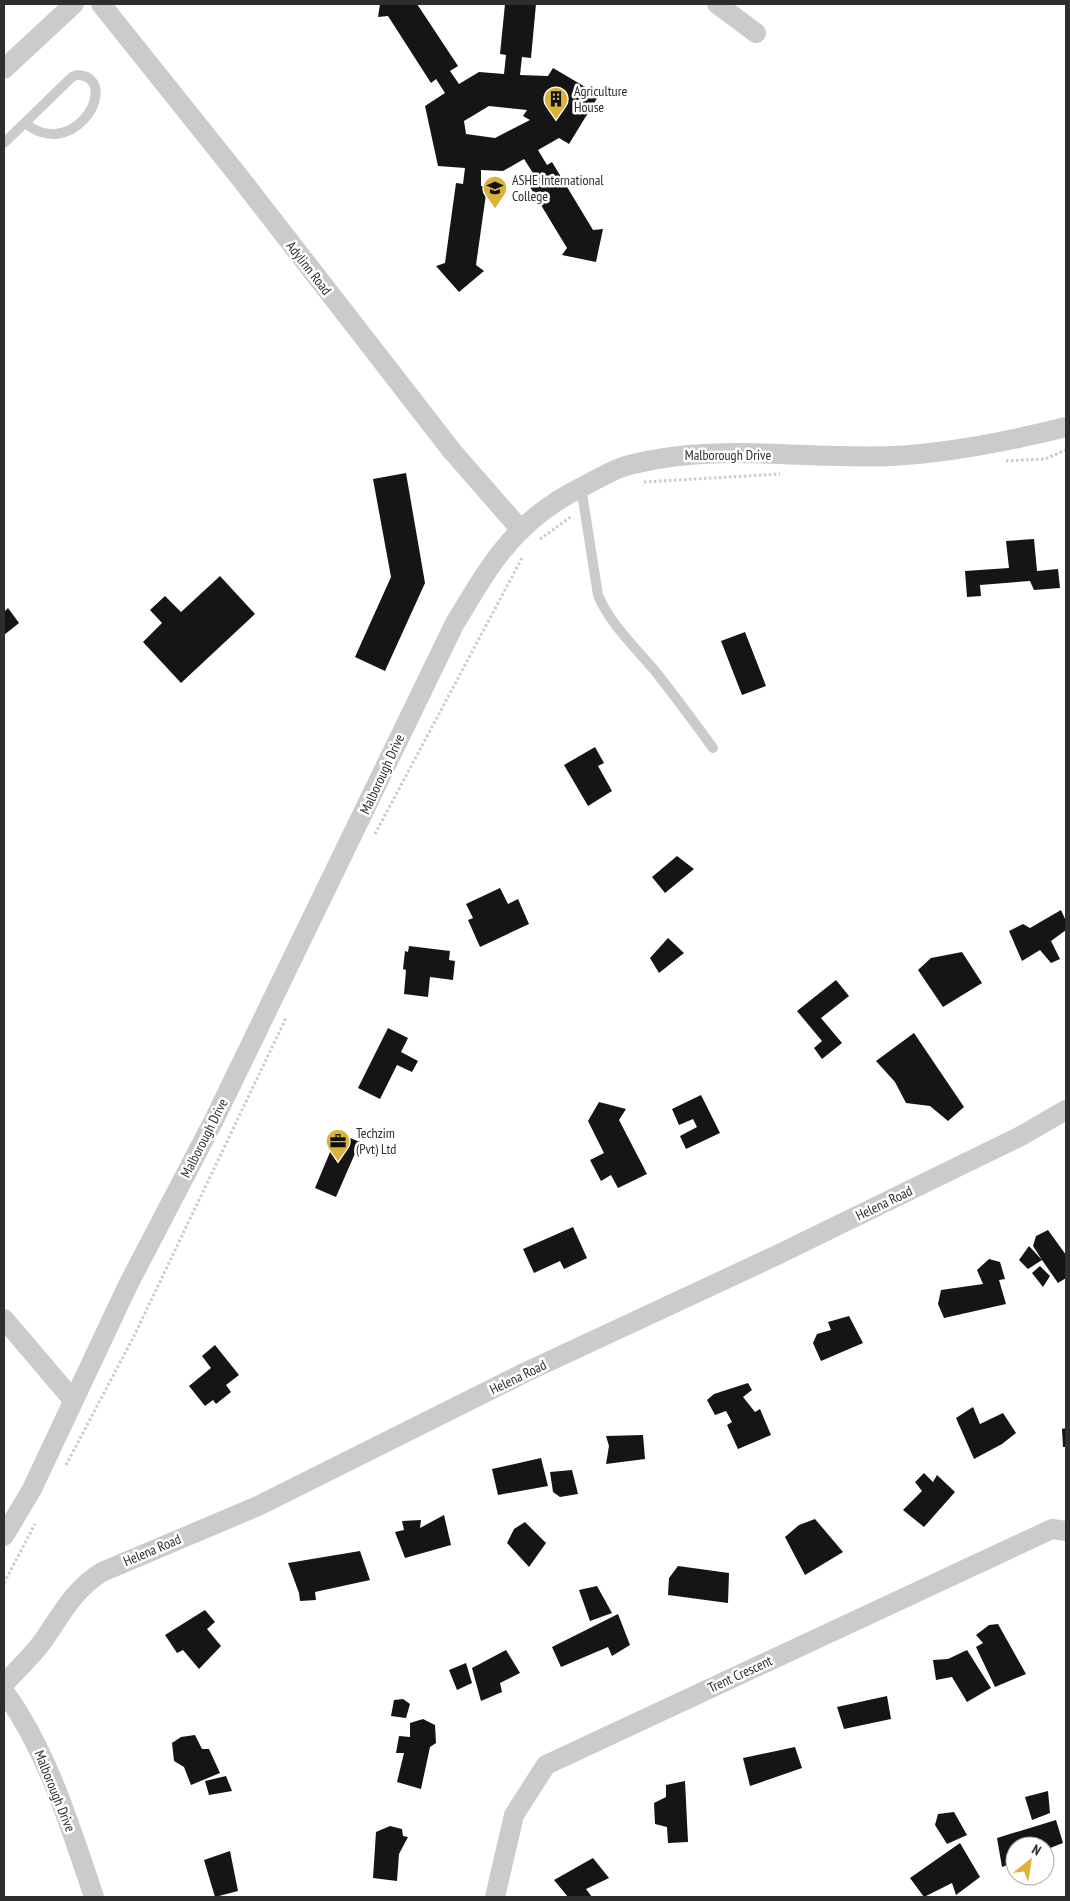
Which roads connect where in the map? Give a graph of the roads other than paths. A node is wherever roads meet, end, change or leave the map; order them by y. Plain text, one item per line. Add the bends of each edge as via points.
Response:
1 (74, 4) edge
2 (101, 4) edge
3 (717, 4) edge
4 (756, 33) dead end
5 (4, 69) edge
6 (25, 123) junction
7 (4, 144) edge
8 (1066, 427) edge
9 (581, 487) junction
10 (528, 537) junction
11 (712, 748) dead end
12 (1066, 1110) edge
13 (4, 1318) edge
14 (73, 1400) junction
15 (1066, 1531) edge
16 (4, 1536) edge
17 (4, 1684) edge
18 (4, 1690) edge
19 (94, 1897) edge
20 (494, 1897) edge

1 - 5 street
2 - 10 street, Adylinn Road via 452,451
3 - 4 street
6 - 6 lane via 33,130 55,134 77,127 94,104 94,86 90,79 82,75 72,77
6 - 7 lane
8 - 9 street, Malborough Drive via 940,452 891,456 675,455 626,465
9 - 10 street, Malborough Drive via 543,511
9 - 11 lane via 598,594 605,609 678,699
10 - 14 street, Malborough Drive via 502,550 454,623 214,1120 128,1285
12 - 17 street, Helena Road via 1019,1137 889,1201 524,1373 258,1506 102,1572 78,1590 35,1651
13 - 14 street
14 - 16 street, Malborough Drive via 32,1489
15 - 20 street, Trent Crescent via 1052,1528 546,1766 514,1815
18 - 19 street, Malborough Drive via 34,1738 63,1806

